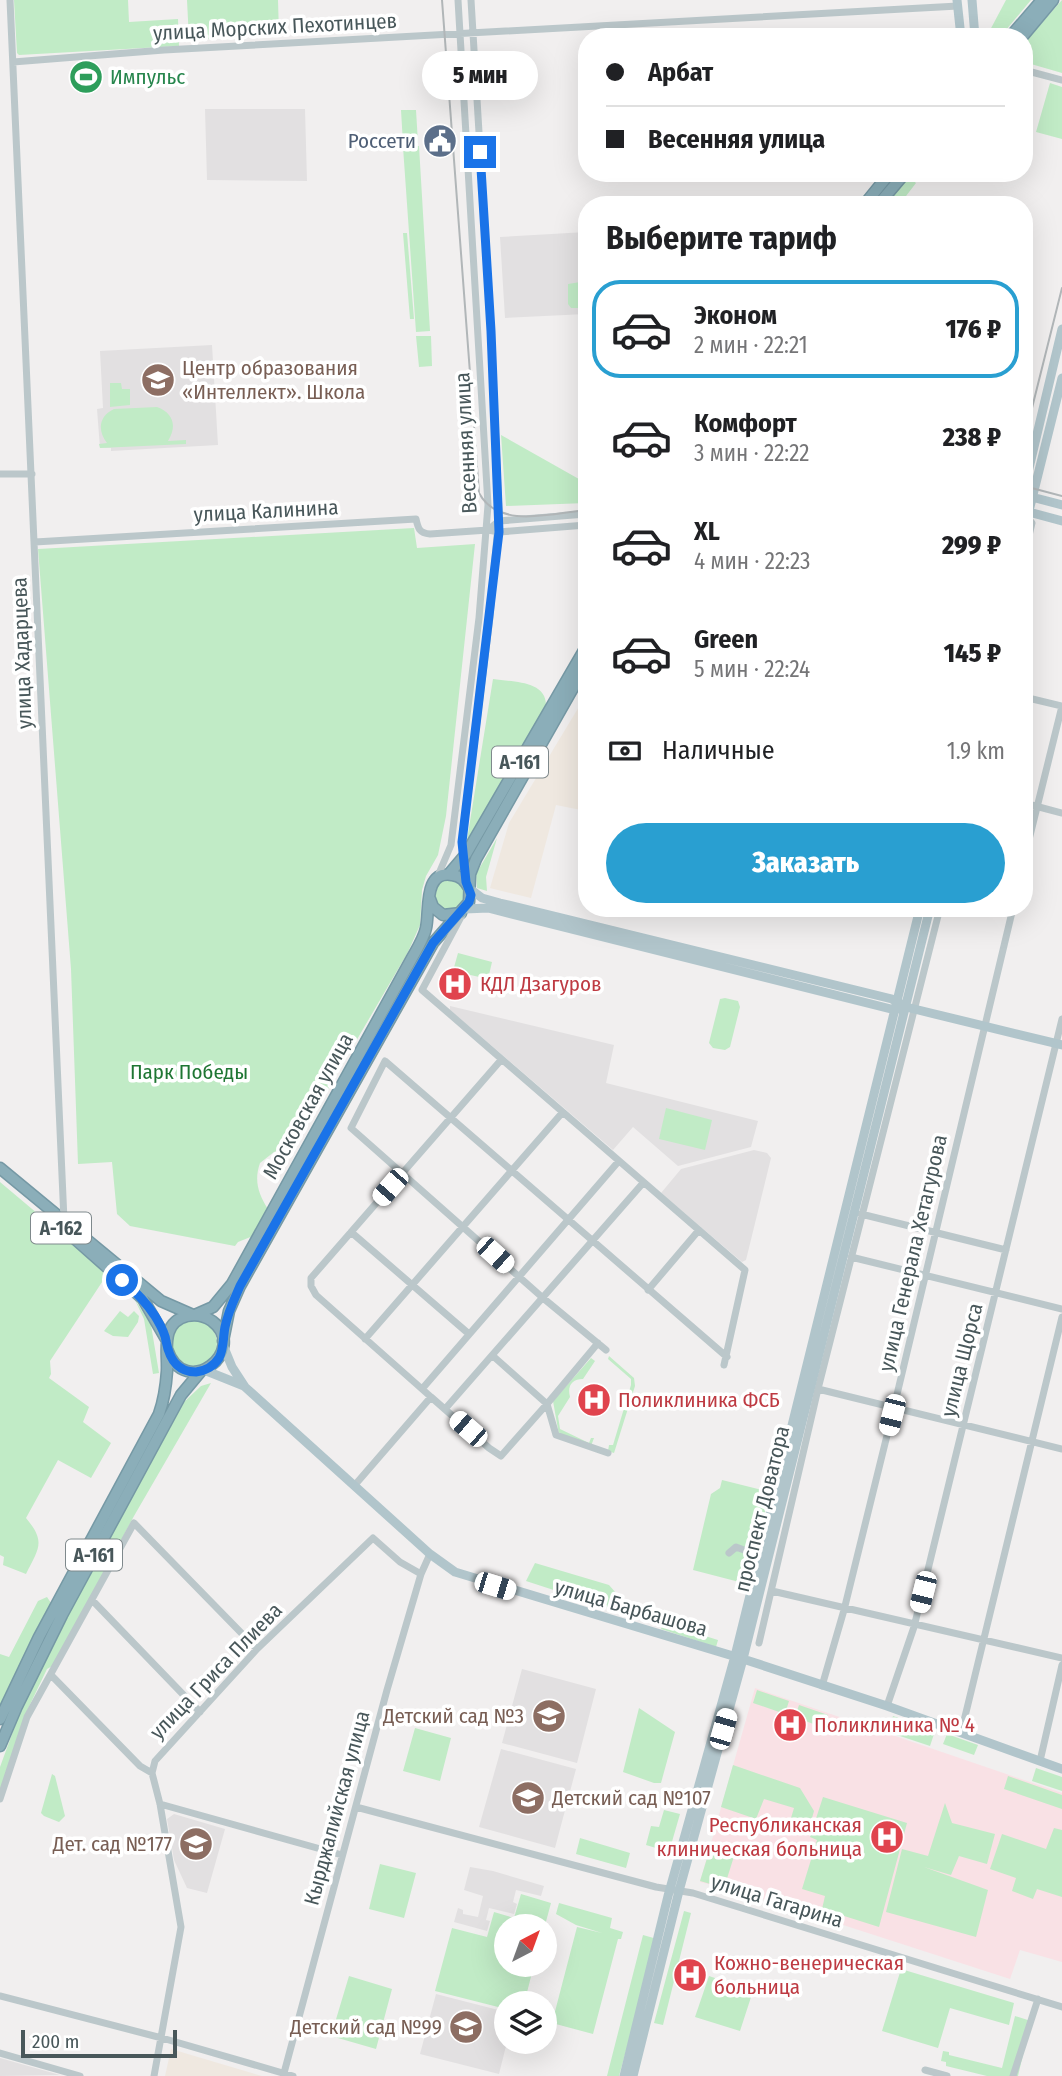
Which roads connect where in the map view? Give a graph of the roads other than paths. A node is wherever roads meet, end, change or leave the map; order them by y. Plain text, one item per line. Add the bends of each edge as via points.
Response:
1 (10, 0) edge
2 (458, 0) edge
3 (471, 0) edge
4 (972, 0) edge
5 (1042, 0) edge
6 (1054, 0) edge
7 (958, 3) edge
8 (960, 28) edge
9 (974, 28) edge
10 (1018, 28) edge
11 (1030, 28) edge
12 (473, 32) junction
13 (460, 33) junction
14 (13, 62) junction
15 (1033, 72) edge
16 (1062, 80) edge
17 (883, 182) edge
18 (897, 182) edge
19 (871, 196) edge
20 (886, 196) edge
21 (1062, 330) edge
22 (1062, 378) edge
23 (1033, 451) edge
24 (0, 474) edge
25 (32, 474) junction
26 (1033, 479) edge
27 (1033, 497) edge
28 (1062, 505) edge
29 (578, 515) edge
30 (1033, 515) edge
31 (499, 521) junction
32 (1062, 521) edge
33 (578, 525) edge
34 (488, 530) junction
35 (499, 532) junction
36 (35, 542) junction
37 (578, 662) edge
38 (578, 679) edge
39 (1033, 699) edge
40 (1062, 706) edge
41 (1033, 805) edge
42 (1036, 806) junction
43 (1062, 813) edge
44 (1033, 820) edge
45 (463, 858) junction
46 (449, 874) junction
47 (437, 879) junction
48 (468, 885) junction
49 (429, 898) junction
50 (463, 911) junction
51 (918, 917) edge
52 (928, 917) edge
53 (938, 917) edge
54 (1011, 917) edge
55 (798, 981) junction
56 (896, 1005) junction
57 (906, 1007) junction
58 (916, 1009) junction
59 (1062, 1019) edge
60 (985, 1027) junction
61 (1059, 1045) edge
62 (500, 1060) junction
63 (562, 1113) junction
64 (450, 1118) junction
65 (618, 1162) junction
66 (0, 1168) edge
67 (511, 1172) junction
68 (401, 1174) junction
69 (0, 1176) edge
70 (643, 1183) junction
71 (861, 1214) junction
72 (568, 1220) junction
73 (64, 1221) junction
74 (463, 1228) junction
75 (699, 1230) junction
76 (351, 1231) junction
77 (936, 1233) junction
78 (592, 1241) junction
79 (1006, 1250) junction
80 (851, 1257) junction
81 (925, 1275) junction
82 (519, 1277) junction
83 (412, 1285) junction
84 (648, 1290) junction
85 (996, 1292) junction
86 (543, 1298) junction
87 (1062, 1309) edge
88 (194, 1315) junction
89 (1062, 1317) edge
90 (469, 1334) junction
91 (365, 1339) junction
92 (223, 1343) junction
93 (598, 1343) junction
94 (166, 1344) junction
95 (606, 1350) dead end
96 (493, 1356) junction
97 (726, 1357) junction
98 (724, 1365) dead end
99 (202, 1371) junction
100 (246, 1387) junction
101 (818, 1389) junction
102 (422, 1390) junction
103 (431, 1397) junction
104 (547, 1404) junction
105 (894, 1407) junction
106 (445, 1409) junction
107 (964, 1425) junction
108 (1032, 1442) junction
109 (1062, 1449) edge
110 (608, 1453) dead end
111 (354, 1486) junction
112 (729, 1553) dead end
113 (430, 1554) junction
114 (760, 1556) junction
115 (421, 1573) junction
116 (772, 1591) junction
117 (92, 1600) junction
118 (845, 1610) junction
119 (915, 1624) junction
120 (984, 1639) junction
121 (759, 1643) dead end
122 (257, 1649) junction
123 (739, 1658) junction
124 (1062, 1658) edge
125 (1062, 1665) edge
126 (51, 1675) junction
127 (822, 1686) junction
128 (887, 1706) junction
129 (200, 1712) junction
130 (0, 1720) edge
131 (961, 1733) junction
132 (0, 1746) edge
133 (1040, 1761) junction
134 (1062, 1769) edge
135 (152, 1773) junction
136 (0, 1798) edge
137 (160, 1804) junction
138 (356, 1807) junction
139 (342, 1855) junction
140 (674, 1890) junction
141 (0, 1996) edge
142 (1038, 1999) junction
143 (1062, 2007) edge
144 (162, 2038) junction
145 (0, 2053) edge
146 (925, 2070) dead end
147 (285, 2074) junction
148 (80, 2076) edge
149 (154, 2076) edge
150 (293, 2076) edge
151 (624, 2076) edge
152 (633, 2076) edge
153 (947, 2076) edge
154 (1013, 2076) edge

1 - 14 street, улица Хадарцева
2 - 13 street, Весенняя улица
3 - 12 street, Весенняя улица
4 - 9 main road
5 - 10 highway
6 - 11 highway
7 - 8 main road
7 - 12 street, улица Морских Пехотинцев
12 - 13 street, улица Морских Пехотинцев
12 - 31 street, Весенняя улица
13 - 14 street, улица Морских Пехотинцев
13 - 34 street, Весенняя улица
14 - 25 street, улица Хадарцева
15 - 16 street
17 - 19 highway
18 - 20 highway
21 - 23 main road
22 - 26 main road
24 - 25 street
25 - 36 street, улица Хадарцева
27 - 28 main road
29 - 31 street
30 - 32 main road
31 - 34 street
31 - 35 street, Весенняя улица
33 - 35 street, улица Калинина
34 - 35 street, улица Калинина
34 - 36 street, улица Калинина via 423,533 416,519
34 - 47 street, Весенняя улица via 451,845
35 - 45 street, Весенняя улица
36 - 73 street, улица Хадарцева
37 - 45 highway, А-161
38 - 48 highway, А-161 via 477,859
39 - 40 street
40 - 42 street
41 - 42 street
42 - 43 street
42 - 44 street
45 - 46 highway, А-161
45 - 48 street, Весенняя улица
46 - 47 highway, А-161
46 - 48 highway
47 - 49 highway, Московская улица
48 - 50 highway, А-161 via 471,895
48 - 55 main road via 482,898
49 - 50 highway via 443,915
49 - 88 highway, Московская улица via 423,938 232,1284 213,1307
50 - 55 main road via 488,908
50 - 62 street via 422,990
50 - 92 highway, Московская улица / А-161 via 433,943 341,1105 233,1301
51 - 56 main road, проспект Доватора
52 - 57 main road, проспект Доватора
53 - 58 street, проспект Доватора
54 - 60 street, улица Генерала Хетагурова
55 - 56 main road
56 - 57 main road
56 - 114 main road, проспект Доватора
57 - 58 main road
57 - 123 main road, проспект Доватора
58 - 60 main road
58 - 71 street, проспект Доватора
59 - 61 street, улица Щорса
60 - 61 main road
60 - 77 street, улица Генерала Хетагурова
61 - 79 street, улица Щорса
62 - 63 street
62 - 64 street
63 - 65 street
63 - 67 street
64 - 67 street
64 - 68 street
64 - 68 street via 385,1061 351,1128
65 - 70 street
65 - 72 street
66 - 73 highway, А-162
67 - 72 street
67 - 74 street
68 - 74 street
68 - 76 street
69 - 94 highway, А-162 via 136,1292 150,1308
70 - 75 street
70 - 78 street
71 - 77 street
71 - 80 street, проспект Доватора
72 - 78 street
72 - 82 street
73 - 88 highway, А-162 via 161,1301
74 - 82 street
74 - 83 street
75 - 84 street
75 - 97 street via 745,1270
76 - 83 street
76 - 91 street via 310,1282 316,1295
77 - 79 street
77 - 81 street, улица Генерала Хетагурова
78 - 84 street
78 - 86 street
79 - 85 street, улица Щорса
80 - 81 street
80 - 101 street, проспект Доватора
81 - 85 street
81 - 105 street, улица Генерала Хетагурова
82 - 86 street
82 - 90 street
83 - 90 street
83 - 91 street
84 - 97 street
85 - 87 street
85 - 107 street, улица Щорса
86 - 93 street
86 - 96 street
88 - 92 highway via 212,1321
88 - 94 highway via 174,1324
89 - 108 street
90 - 102 street
91 - 102 street
92 - 99 highway, А-161 via 216,1363
92 - 100 main road, улица Барбашова
93 - 95 street
93 - 104 street
94 - 99 highway via 178,1366
94 - 130 highway, А-161 via 166,1388 159,1414 39,1637
96 - 104 street
96 - 106 street
97 - 98 street
99 - 100 main road, улица Барбашова
99 - 132 highway, А-161 via 178,1401 81,1579
100 - 111 main road, улица Барбашова
101 - 105 street
101 - 116 street, проспект Доватора
102 - 103 street
103 - 106 street
103 - 111 street
104 - 106 street via 501,1456
104 - 110 street via 556,1436
105 - 107 street
105 - 118 street, улица Генерала Хетагурова
107 - 108 street
107 - 119 street, улица Щорса
108 - 109 street
108 - 120 street
111 - 113 main road, улица Барбашова
112 - 114 street via 736,1546
113 - 115 street, Кырджалийская улица
113 - 123 main road, улица Барбашова via 472,1578
114 - 123 main road, проспект Доватора
115 - 122 street, улица Гриса Плиева via 373,1538
115 - 138 street, Кырджалийская улица
116 - 118 street
116 - 121 street, проспект Доватора
117 - 122 street via 134,1523
117 - 126 street
117 - 129 street
118 - 119 street
118 - 127 street, улица Генерала Хетагурова
119 - 120 street
119 - 128 street, улица Щорса
120 - 124 street
120 - 131 street
122 - 129 street, улица Гриса Плиева
123 - 127 main road, улица Барбашова
123 - 140 main road, проспект Доватора
125 - 133 street
126 - 135 street
126 - 136 street via 27,1717
127 - 128 main road, улица Барбашова
128 - 131 main road, улица Барбашова
129 - 135 street, улица Гриса Плиева via 155,1761
131 - 133 main road, улица Барбашова
133 - 134 main road, улица Барбашова
135 - 137 street, улица Гриса Плиева
137 - 139 street
137 - 144 street, улица Гриса Плиева via 181,1927
138 - 139 street, Кырджалийская улица
138 - 140 street, улица Гагарина
139 - 147 street, Кырджалийская улица
140 - 142 street, улица Гагарина
140 - 151 main road, проспект Доватора
140 - 152 main road, проспект Доватора
141 - 144 street
142 - 143 street, улица Гагарина
142 - 154 street
144 - 147 street
144 - 149 street, улица Гриса Плиева
145 - 148 street
146 - 153 street
147 - 150 street

